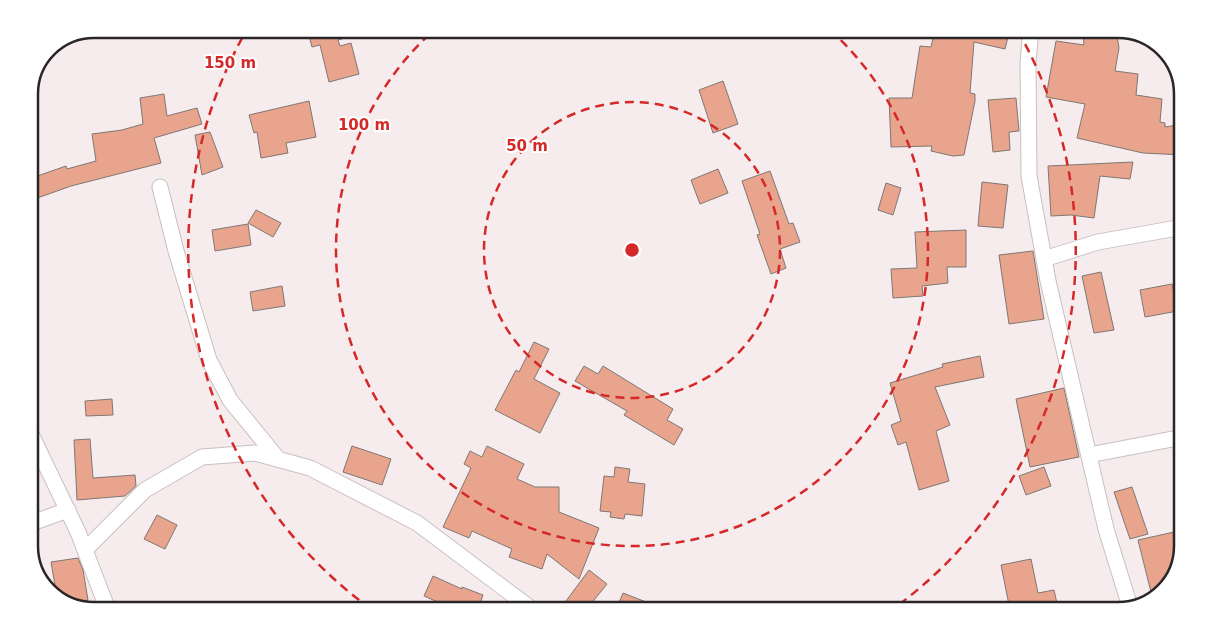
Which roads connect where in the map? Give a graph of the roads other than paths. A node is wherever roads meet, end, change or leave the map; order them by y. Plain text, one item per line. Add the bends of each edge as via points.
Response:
1 (1030, 38) edge
2 (160, 186) dead end
3 (1174, 229) edge
4 (1044, 259) junction
5 (1174, 439) edge
6 (38, 448) edge
7 (1089, 455) junction
8 (278, 459) junction
9 (68, 510) junction
10 (38, 521) edge
11 (85, 550) junction
12 (1128, 601) edge
13 (105, 602) edge
14 (522, 602) edge

1 - 4 street via 1029,176
2 - 8 street via 176,251 210,360 230,400
3 - 4 street via 1098,242
4 - 7 street
5 - 7 street
6 - 9 street
7 - 12 street via 1106,529
8 - 11 street via 255,453 202,457 145,490
8 - 14 street via 310,468 417,523
9 - 10 street
9 - 11 street
11 - 13 street

